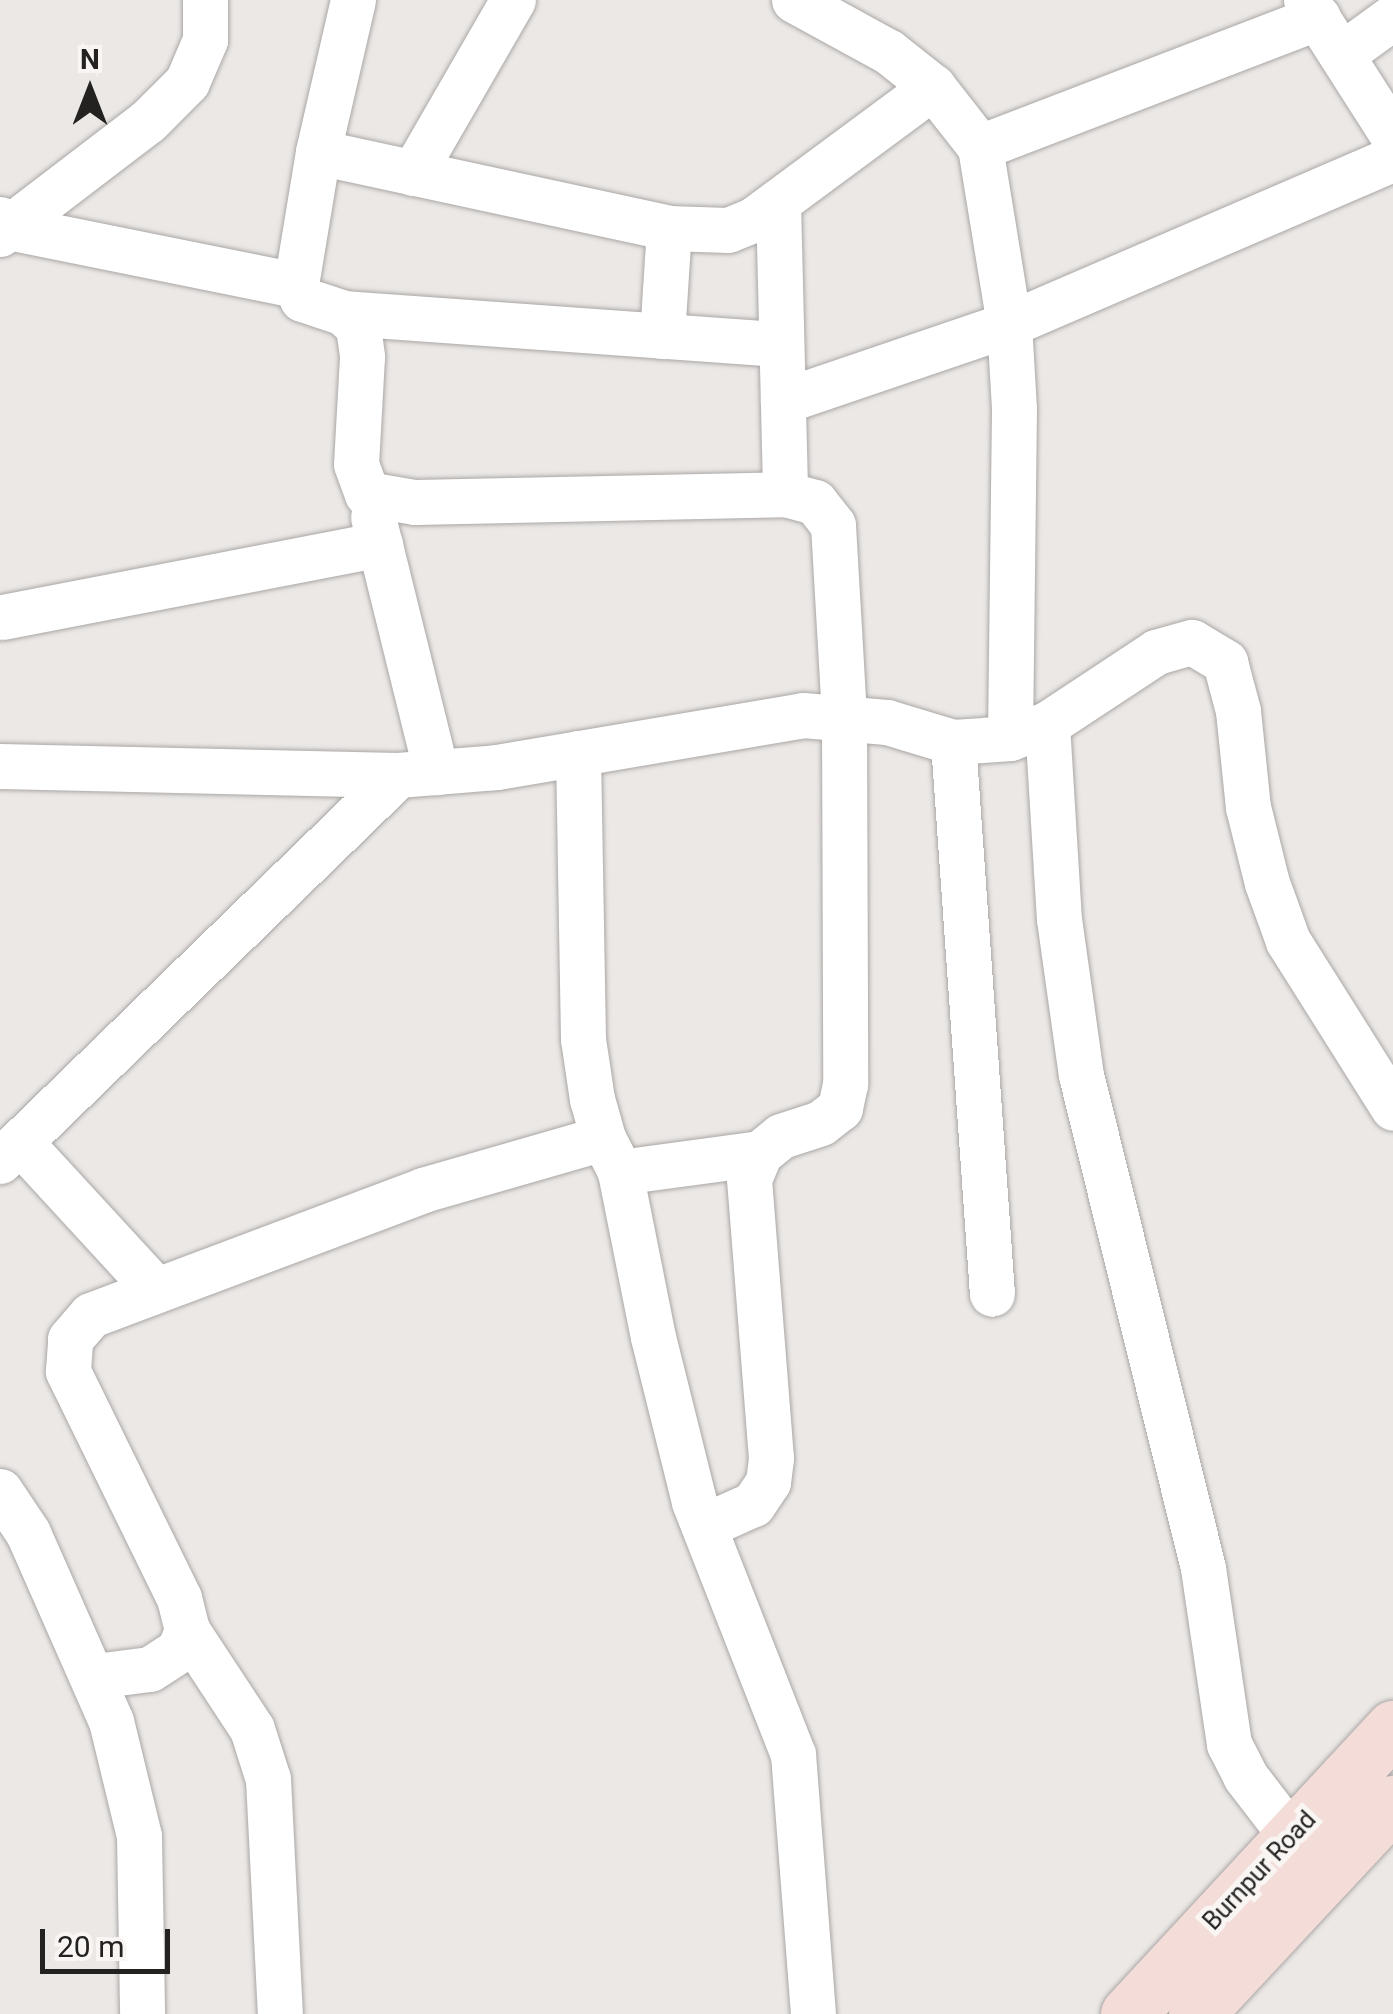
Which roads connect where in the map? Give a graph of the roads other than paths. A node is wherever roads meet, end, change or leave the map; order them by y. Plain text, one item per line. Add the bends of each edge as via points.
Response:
1 (204, 0) edge
2 (352, 0) edge
3 (513, 0) edge
4 (794, 0) edge
5 (1393, 16) edge
6 (1322, 24) edge
7 (933, 87) junction
8 (1393, 136) edge
9 (980, 147) junction
10 (318, 152) junction
11 (1393, 159) edge
12 (414, 173) junction
13 (778, 202) junction
14 (3, 227) edge
15 (669, 228) junction
16 (296, 284) junction
17 (344, 314) junction
18 (1009, 324) junction
19 (662, 336) junction
20 (782, 344) junction
21 (783, 401) junction
22 (367, 494) junction
23 (785, 494) junction
24 (380, 544) junction
25 (1, 613) edge
26 (844, 718) junction
27 (1028, 731) junction
28 (953, 742) junction
29 (578, 753) junction
30 (0, 766) edge
31 (417, 774) junction
32 (1393, 1108) edge
33 (10, 1152) edge
34 (760, 1153) junction
35 (612, 1155) junction
36 (156, 1290) junction
37 (992, 1294) dead end
38 (0, 1490) edge
39 (704, 1526) junction
40 (187, 1630) junction
41 (95, 1676) junction
42 (1393, 1728) edge
43 (1393, 1804) edge
44 (1292, 1837) junction
45 (142, 2014) edge
46 (280, 2014) edge
47 (813, 2014) edge
48 (1128, 2014) edge
49 (1196, 2014) edge

1 - 14 street via 204,40 187,82 148,121
2 - 10 street
3 - 12 street
4 - 7 street via 888,52
5 - 6 street
6 - 8 street
6 - 9 street
7 - 9 street
7 - 13 street
9 - 18 street
10 - 12 street
10 - 16 street
11 - 18 street
12 - 15 street
13 - 15 street via 728,230
13 - 20 street
14 - 16 street
15 - 19 street
16 - 17 street via 302,299
17 - 19 street
17 - 22 street via 358,327 362,357 356,464
18 - 21 street
18 - 27 street
19 - 20 street
20 - 21 street
21 - 23 street
22 - 23 street via 416,502
22 - 24 street
23 - 26 street via 815,502 833,525
24 - 25 street
24 - 31 street
26 - 28 street via 886,722
26 - 29 street via 803,715
26 - 34 street via 845,1084 840,1108
27 - 28 street
27 - 32 street via 1156,652 1192,642 1225,662 1238,712 1248,807 1288,940
27 - 44 street via 1082,1075 1202,1568 1229,1744
28 - 37 street
29 - 31 street
29 - 35 street via 583,1039
30 - 31 street
31 - 33 street
33 - 36 street
34 - 35 street
34 - 39 street via 749,1179 768,1482 754,1504
35 - 36 street via 424,1190
35 - 39 street via 674,1431
36 - 40 street via 92,1316 70,1339 68,1371 179,1598
38 - 41 street via 28,1533
39 - 47 street via 793,1754
40 - 41 street via 179,1650 150,1670
40 - 46 street via 252,1730 268,1779
41 - 45 street via 140,1836
42 - 44 street, Burnpur Road
43 - 49 street
44 - 48 street, Burnpur Road

